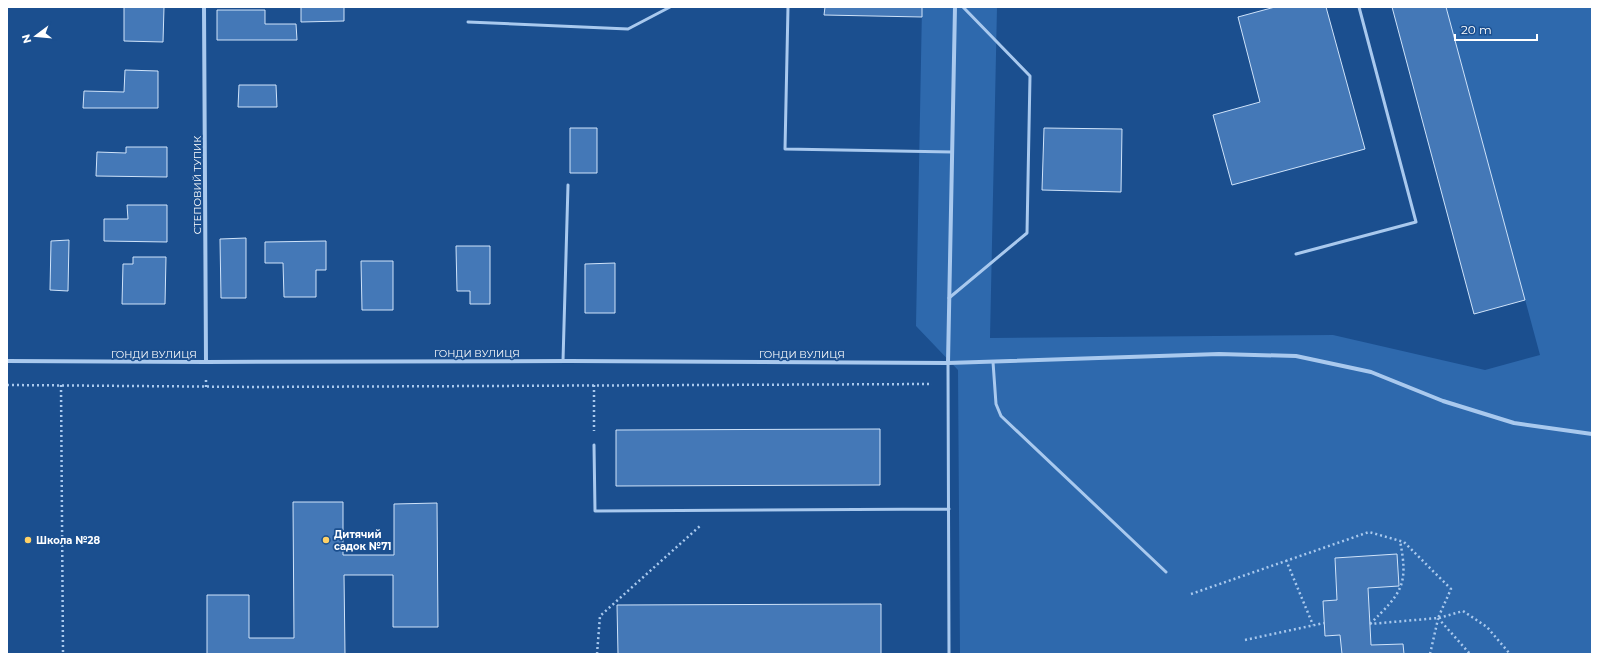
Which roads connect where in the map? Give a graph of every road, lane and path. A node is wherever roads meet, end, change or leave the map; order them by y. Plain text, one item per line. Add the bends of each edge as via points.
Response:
1 (204, 7) edge
2 (670, 7) edge
3 (788, 7) edge
4 (955, 7) edge
5 (963, 7) edge
6 (1359, 7) edge
7 (468, 22) dead end
8 (952, 152) junction
9 (568, 185) dead end
10 (1296, 254) dead end
11 (949, 298) junction
12 (7, 360) edge
13 (563, 361) junction
14 (206, 362) junction
15 (993, 362) junction
16 (948, 363) junction
17 (948, 384) junction
18 (7, 385) edge
19 (594, 385) junction
20 (62, 386) junction
21 (1592, 434) edge
22 (594, 445) joint
23 (949, 509) junction
24 (719, 510) junction
25 (1400, 541) junction
26 (1286, 560) junction
27 (1166, 572) dead end
28 (1191, 594) dead end
29 (1438, 618) junction
30 (1324, 623) dead end
31 (1313, 625) junction
32 (1246, 640) dead end
33 (63, 654) edge
34 (597, 654) edge
35 (949, 654) edge
36 (1430, 654) edge
37 (1470, 654) edge
38 (1510, 654) edge

1 - 14 street, СТЕПОВИЙ ТУПИК
2 - 7 lane via 628,29
3 - 8 lane via 785,149
4 - 8 street
5 - 11 lane via 1030,76 1027,233
6 - 10 lane via 1416,222
8 - 11 street
9 - 13 lane
11 - 16 street
12 - 14 street, ГОНДИ ВУЛИЦЯ
13 - 14 street, ГОНДИ ВУЛИЦЯ
13 - 16 street, ГОНДИ ВУЛИЦЯ
15 - 16 street, ГОНДИ ВУЛИЦЯ
15 - 21 street, ГОНДИ ВУЛИЦЯ via 1219,354 1296,356 1371,372 1443,401 1514,423
15 - 27 lane via 996,404 1001,416
16 - 17 lane
17 - 19 path
17 - 23 lane
18 - 20 path
19 - 20 path
19 - 22 path
20 - 33 path
22 - 24 lane via 594,511
23 - 24 lane
23 - 35 lane
24 - 34 path via 600,616
25 - 26 path via 1369,532
25 - 29 path via 1404,542 1451,589
25 - 29 path via 1404,576 1401,590 1370,624
26 - 28 path
26 - 31 path
29 - 36 path
29 - 37 path
29 - 38 path via 1463,611 1487,627
30 - 31 path
31 - 32 path

